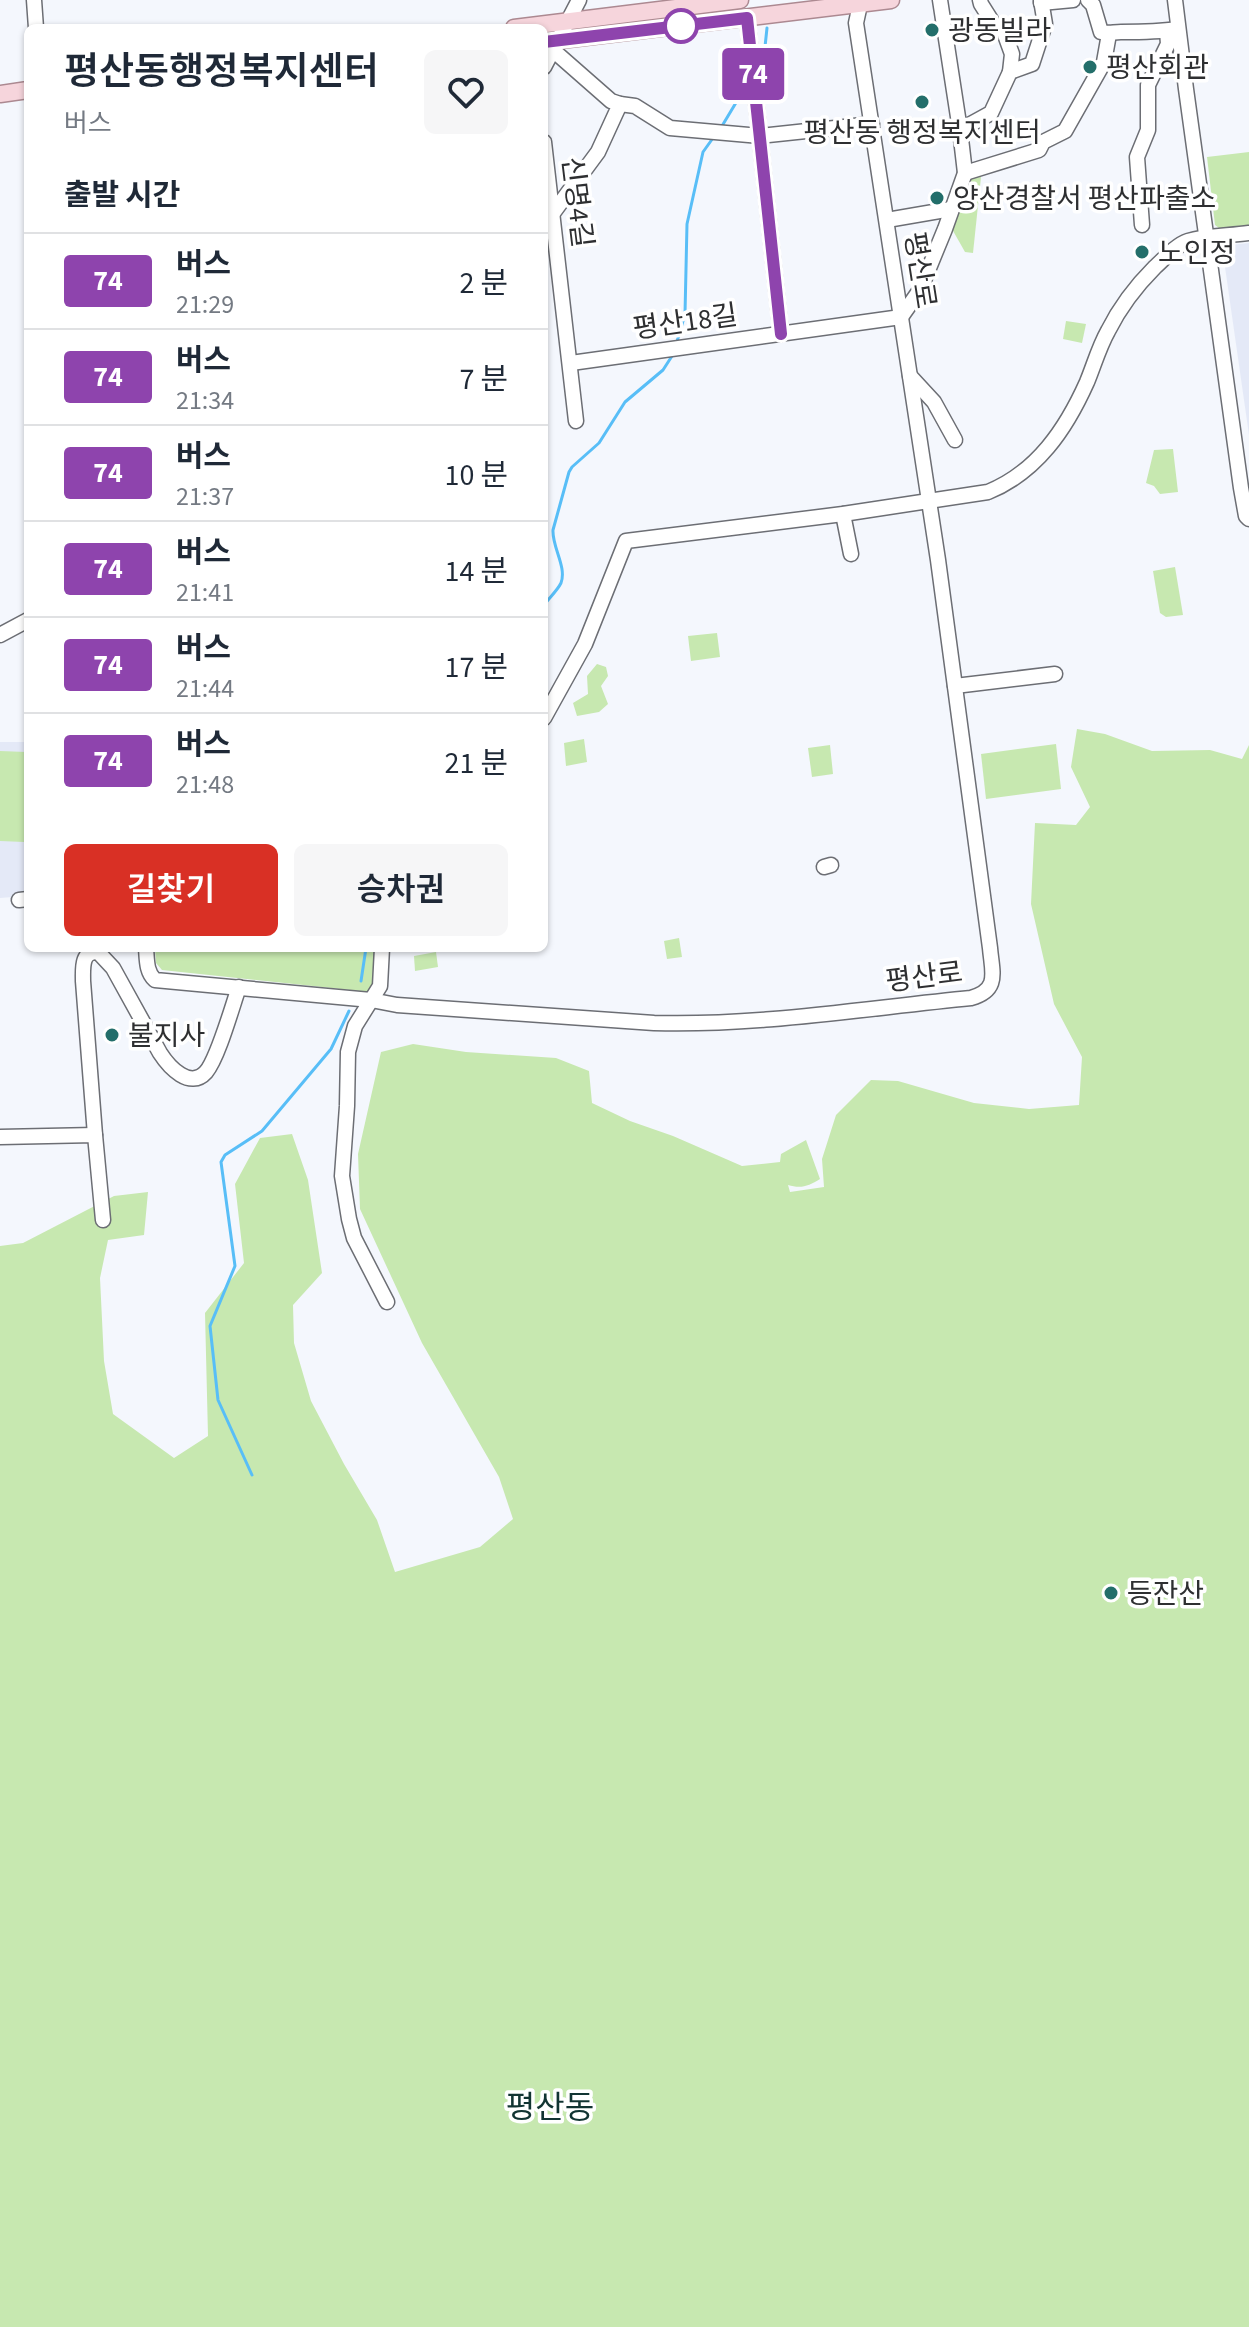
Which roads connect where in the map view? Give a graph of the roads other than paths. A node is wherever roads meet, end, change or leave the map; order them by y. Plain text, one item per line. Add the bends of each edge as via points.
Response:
1 (34, 0) edge
2 (579, 0) edge
3 (740, 0) edge
4 (891, 0) edge
5 (940, 0) edge
6 (980, 0) edge
7 (1073, 0) edge
8 (1088, 0) edge
9 (1175, 0) edge
10 (860, 2) edge
11 (1041, 2) edge
12 (747, 18) junction
13 (569, 21) junction
14 (36, 24) edge
15 (545, 24) edge
16 (1173, 30) junction
17 (1109, 34) junction
18 (552, 45) edge
19 (1010, 72) junction
20 (24, 91) edge
21 (0, 94) edge
22 (620, 104) junction
23 (872, 124) junction
24 (960, 130) junction
25 (760, 136) junction
26 (965, 173) junction
27 (548, 174) edge
28 (951, 209) junction
29 (553, 213) junction
30 (887, 220) junction
31 (1142, 225) dead end
32 (1249, 233) edge
33 (1206, 239) junction
34 (901, 317) junction
35 (781, 334) junction
36 (571, 363) junction
37 (910, 376) junction
38 (576, 421) dead end
39 (955, 440) dead end
40 (929, 501) junction
41 (843, 514) junction
42 (1249, 519) edge
43 (851, 554) dead end
44 (24, 622) edge
45 (0, 635) edge
46 (1055, 674) dead end
47 (955, 686) junction
48 (548, 711) edge
49 (146, 952) edge
50 (382, 952) edge
51 (239, 987) junction
52 (371, 1000) junction
53 (95, 1135) junction
54 (0, 1137) edge
55 (103, 1220) dead end
56 (387, 1302) dead end

1 - 14 street
2 - 13 street
3 - 13 main road
4 - 10 main road
5 - 24 street
6 - 19 street via 1004,32 1012,54
7 - 11 street
8 - 17 street via 1101,32
9 - 16 street
10 - 12 main road
10 - 23 street, 평산로 via 856,23
11 - 19 street via 1045,24 1032,64
12 - 18 main road
12 - 25 street
13 - 15 main road
13 - 18 street
16 - 17 street
16 - 31 street via 1148,85 1148,130 1137,157
16 - 33 street
17 - 26 street via 1104,62 1065,131 1043,142 1039,150
18 - 22 street
19 - 24 street via 991,113
20 - 21 main road
22 - 25 street via 635,106 670,128
22 - 29 street via 598,152
23 - 25 street
23 - 30 street, 평산로
24 - 26 street
25 - 35 street
26 - 28 street
27 - 29 street, 신명4길
28 - 30 street
28 - 34 street via 920,290
29 - 36 street, 신명4길
30 - 34 street, 평산로
32 - 33 street
33 - 40 street via 1188,241 1169,254 1126,300 1073,410 1035,463 988,492
33 - 42 street
34 - 35 street, 평산18길
34 - 37 street, 평산로
35 - 36 street, 평산18길
36 - 38 street, 신명4길
37 - 39 street via 934,402
37 - 40 street, 평산로
40 - 41 street
40 - 47 street, 평산로
41 - 43 street
41 - 48 street via 626,541 585,644
44 - 45 street
46 - 47 street
47 - 52 street, 평산로 via 992,976 984,994 685,1024
49 - 51 street via 155,980
50 - 52 street via 380,986
51 - 52 street
51 - 53 street via 209,1067 197,1077 184,1077 168,1066 113,968 98,952 86,956 83,981
52 - 56 street via 355,1026 348,1052 342,1176 354,1238
53 - 54 street
53 - 55 street

